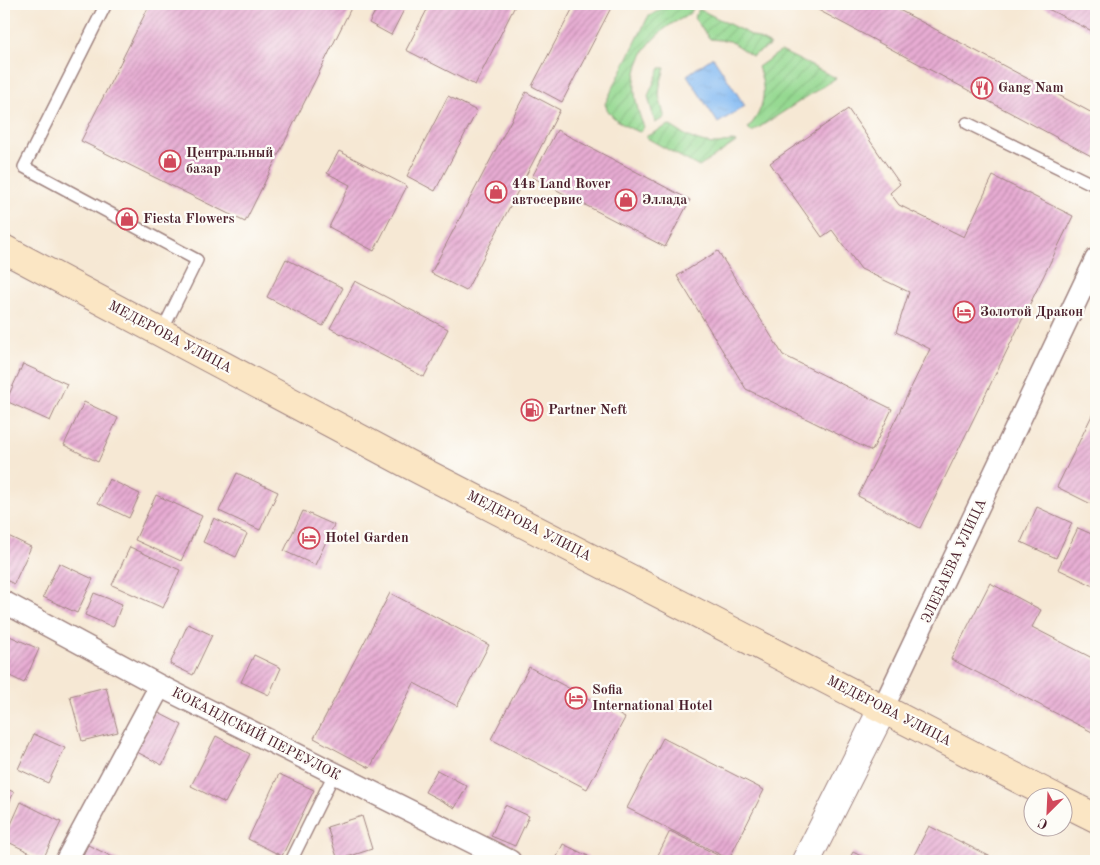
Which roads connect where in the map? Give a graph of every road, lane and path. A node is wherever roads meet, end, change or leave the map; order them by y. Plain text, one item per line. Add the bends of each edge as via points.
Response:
1 (106, 4) edge
2 (968, 123) dead end
3 (1096, 186) edge
4 (4, 249) edge
5 (1096, 259) edge
6 (161, 333) junction
7 (4, 602) edge
8 (160, 686) junction
9 (883, 708) junction
10 (334, 774) junction
11 (1037, 788) edge
12 (1072, 806) edge
13 (1096, 818) edge
14 (66, 861) edge
15 (291, 861) edge
16 (510, 861) edge
17 (806, 861) edge

1 - 6 lane via 24,167 197,260
2 - 3 lane
4 - 6 main road, МЕДЕРОВА УЛИЦА
5 - 9 street, ЭЛЕБАЕВА УЛИЦА
6 - 9 main road, МЕДЕРОВА УЛИЦА
7 - 8 street, КОКАНДСКИЙ ПЕРЕУЛОК
8 - 10 street, КОКАНДСКИЙ ПЕРЕУЛОК
8 - 14 street
9 - 11 main road, МЕДЕРОВА УЛИЦА
9 - 17 street, ЭЛЕБАЕВА УЛИЦА
10 - 15 lane
10 - 16 street, КОКАНДСКИЙ ПЕРЕУЛОК
12 - 13 main road

